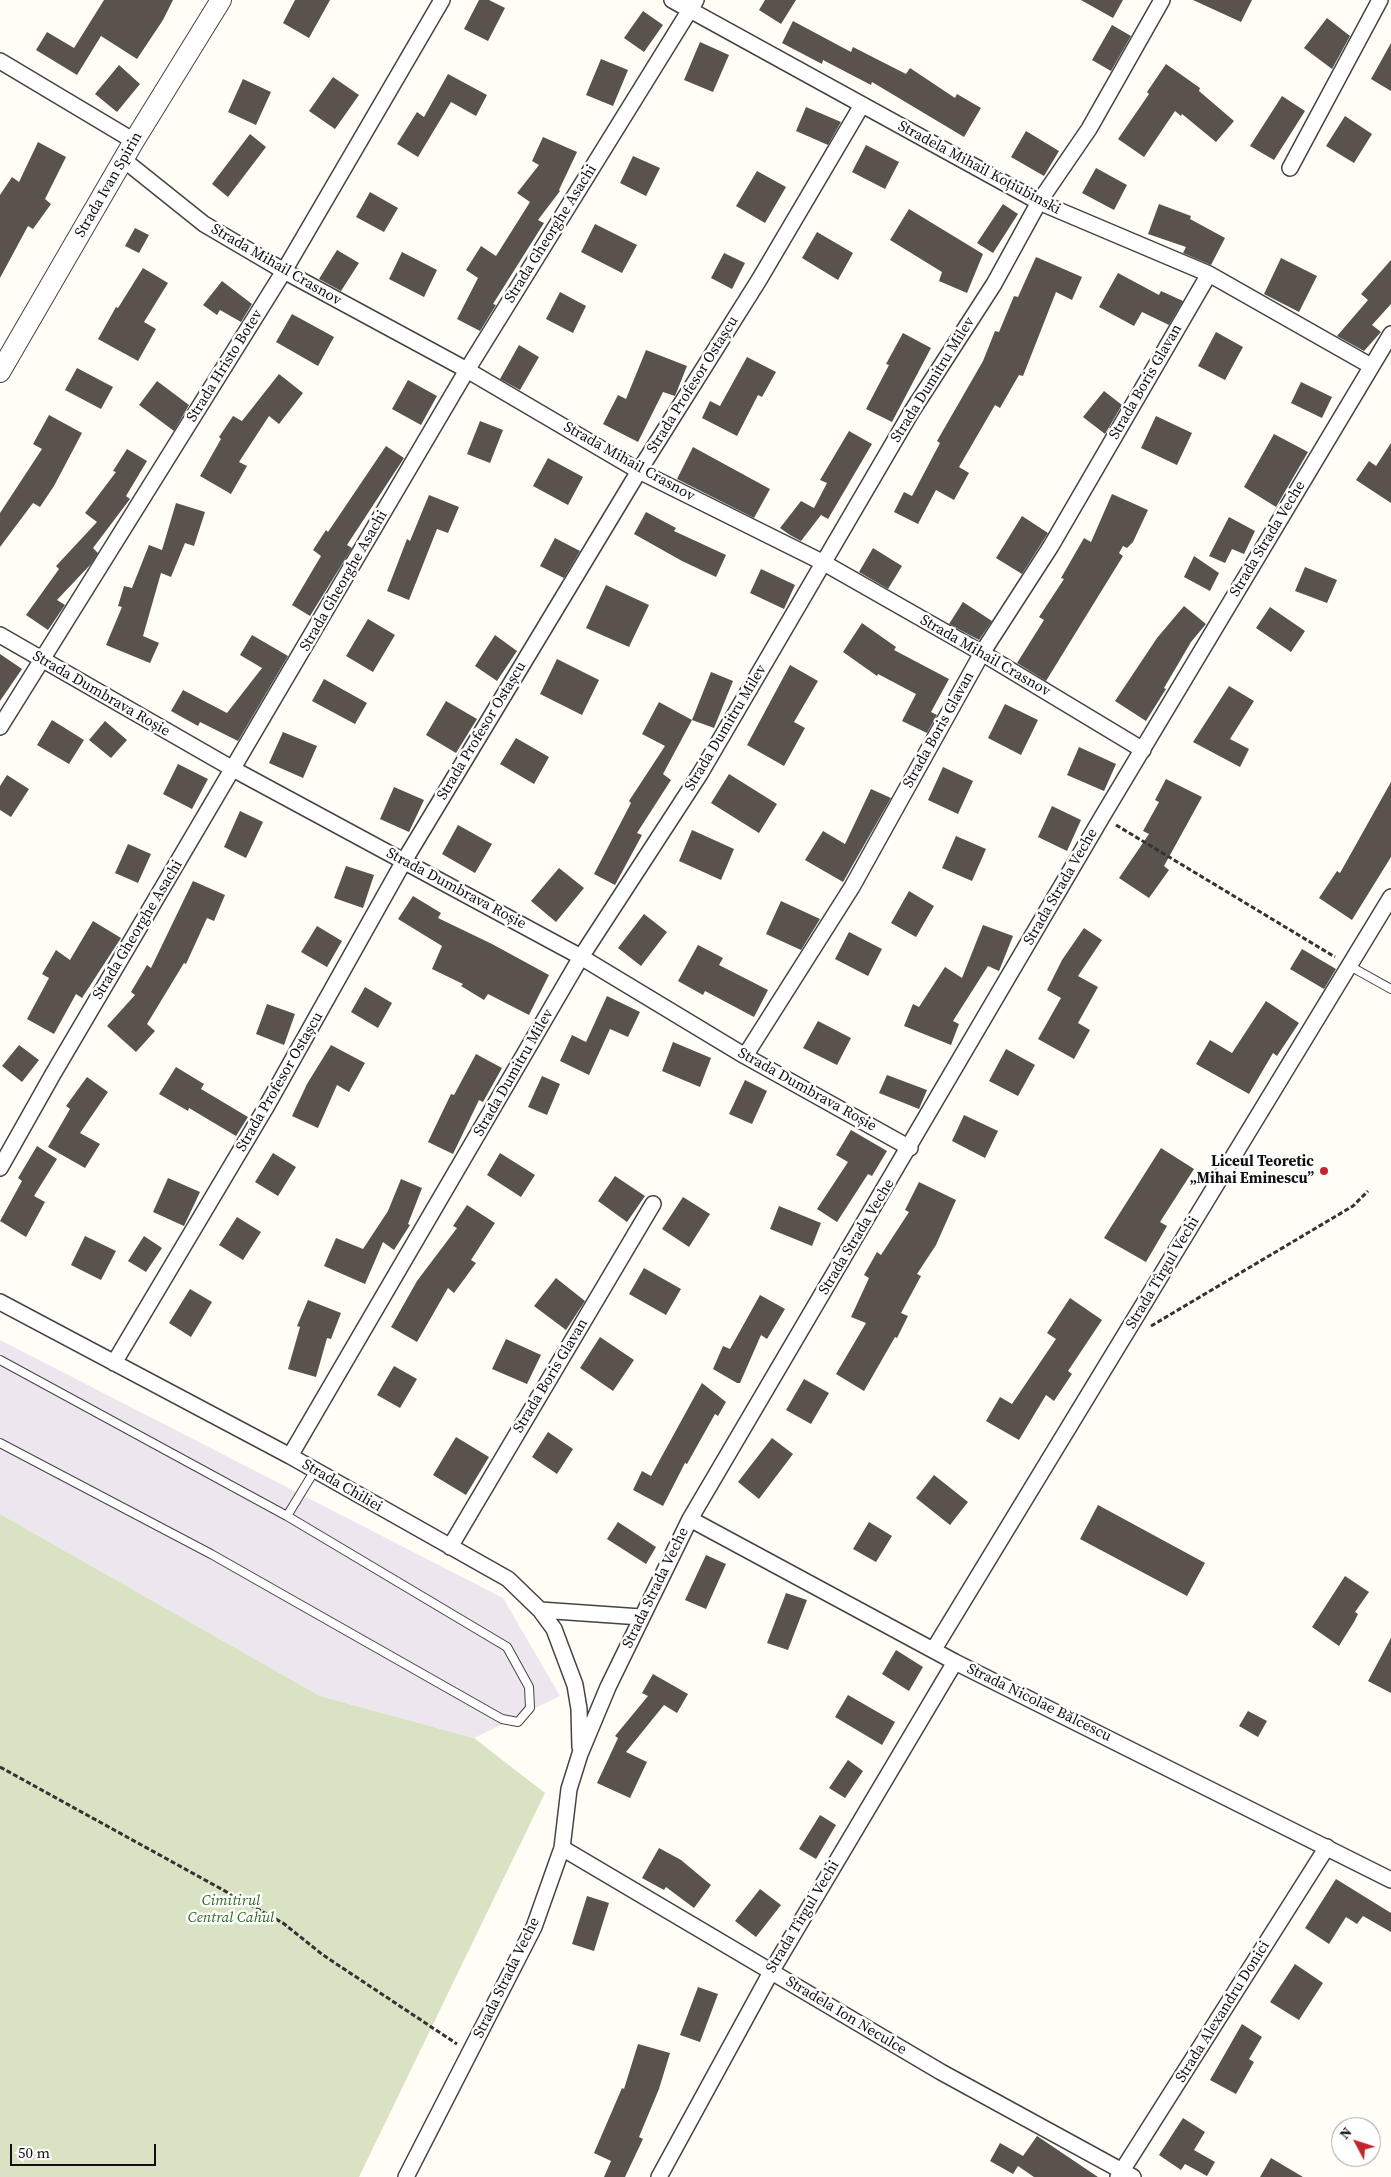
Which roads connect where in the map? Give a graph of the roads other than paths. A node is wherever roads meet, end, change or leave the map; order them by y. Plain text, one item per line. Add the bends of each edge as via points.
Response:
1 (221, 0) edge
2 (442, 0) edge
3 (672, 0) edge
4 (1162, 0) edge
5 (1380, 0) edge
6 (693, 5) edge
7 (0, 61) edge
8 (862, 105) junction
9 (134, 141) junction
10 (124, 160) junction
11 (1290, 168) dead end
12 (1039, 202) junction
13 (284, 271) junction
14 (1209, 274) junction
15 (1391, 334) edge
16 (1371, 366) junction
17 (467, 370) junction
18 (0, 372) edge
19 (639, 471) junction
20 (824, 563) junction
21 (0, 635) edge
22 (982, 653) junction
23 (43, 661) junction
24 (0, 727) edge
25 (1143, 750) junction
26 (233, 770) junction
27 (404, 861) junction
28 (1391, 897) edge
29 (581, 957) junction
30 (1348, 965) junction
31 (1391, 989) edge
32 (745, 1056) junction
33 (910, 1148) junction
34 (0, 1168) edge
35 (653, 1204) dead end
36 (0, 1302) edge
37 (0, 1360) edge
38 (114, 1363) junction
39 (0, 1443) edge
40 (290, 1456) junction
41 (315, 1470) junction
42 (287, 1516) junction
43 (690, 1519) junction
44 (450, 1547) junction
45 (540, 1610) junction
46 (641, 1617) junction
47 (934, 1649) junction
48 (955, 1662) junction
49 (580, 1754) junction
50 (1327, 1847) junction
51 (562, 1848) junction
52 (1391, 1880) edge
53 (771, 1972) junction
54 (1125, 2175) edge
55 (406, 2177) edge
56 (659, 2177) edge

1 - 9 street, Strada Ivan Spirin
2 - 13 street, Strada Hristo Botev
3 - 6 street, Stradela Mihail Koțiubinski
4 - 12 street, Strada Dumitru Milev via 1089,129
5 - 11 street
6 - 8 street, Stradela Mihail Koțiubinski
6 - 17 street, Strada Gheorghe Asachi
7 - 9 street
8 - 12 street, Stradela Mihail Koțiubinski
8 - 19 street, Strada Profesor Ostașcu via 759,280
9 - 10 street, Strada Ivan Spirin
10 - 13 street, Strada Mihail Crasnov via 204,224
10 - 18 street, Strada Ivan Spirin
12 - 14 street, Stradela Mihail Koțiubinski
12 - 20 street, Strada Dumitru Milev via 994,284 912,411
13 - 17 street, Strada Mihail Crasnov
13 - 23 street, Strada Hristo Botev
14 - 16 street, Stradela Mihail Koțiubinski
14 - 22 street, Strada Boris Glavan via 1051,546
15 - 16 street, Strada Strada Veche
16 - 25 street, Strada Strada Veche
17 - 19 street, Strada Mihail Crasnov
17 - 26 street, Strada Gheorghe Asachi
19 - 20 street, Strada Mihail Crasnov
19 - 27 street, Strada Profesor Ostașcu
20 - 22 street, Strada Mihail Crasnov
20 - 29 street, Strada Dumitru Milev via 700,774
21 - 23 street, Strada Dumbrava Roșie
22 - 25 street, Strada Mihail Crasnov
22 - 32 street, Strada Boris Glavan via 852,887
23 - 24 street, Strada Hristo Botev
23 - 26 street, Strada Dumbrava Roșie
25 - 33 street, Strada Strada Veche
26 - 27 street, Strada Dumbrava Roșie
26 - 34 street, Strada Gheorghe Asachi
27 - 29 street, Strada Dumbrava Roșie
27 - 38 street, Strada Profesor Ostașcu via 270,1101
28 - 30 street, Strada Tîrgul Vechi
29 - 32 street, Strada Dumbrava Roșie
29 - 40 street, Strada Dumitru Milev
30 - 31 lane
30 - 47 street, Strada Tîrgul Vechi
32 - 33 street, Strada Dumbrava Roșie
33 - 43 street, Strada Strada Veche
35 - 44 street, Strada Boris Glavan
36 - 38 street, Strada Chiliei
37 - 42 lane
38 - 40 street, Strada Chiliei
39 - 42 lane via 211,1554 502,1719 518,1722 530,1708 529,1687 507,1647
40 - 41 street, Strada Chiliei
41 - 42 lane
41 - 44 street, Strada Chiliei
43 - 46 street, Strada Strada Veche
43 - 47 street, Strada Nicolae Bălcescu
44 - 45 street, Strada Chiliei via 508,1579
45 - 46 street
45 - 49 street, Strada Chiliei via 554,1629 575,1685 580,1709
46 - 49 street, Strada Strada Veche
47 - 48 street, Strada Nicolae Bălcescu
48 - 50 street, Strada Nicolae Bălcescu
48 - 53 street, Strada Tîrgul Vechi
49 - 51 street, Strada Strada Veche via 569,1789
50 - 52 street, Strada Nicolae Bălcescu
50 - 54 street, Strada Alexandru Donici
51 - 53 street, Stradela Ion Neculce
51 - 55 street, Strada Strada Veche via 534,1927
53 - 54 street, Stradela Ion Neculce
53 - 56 street, Strada Tîrgul Vechi

